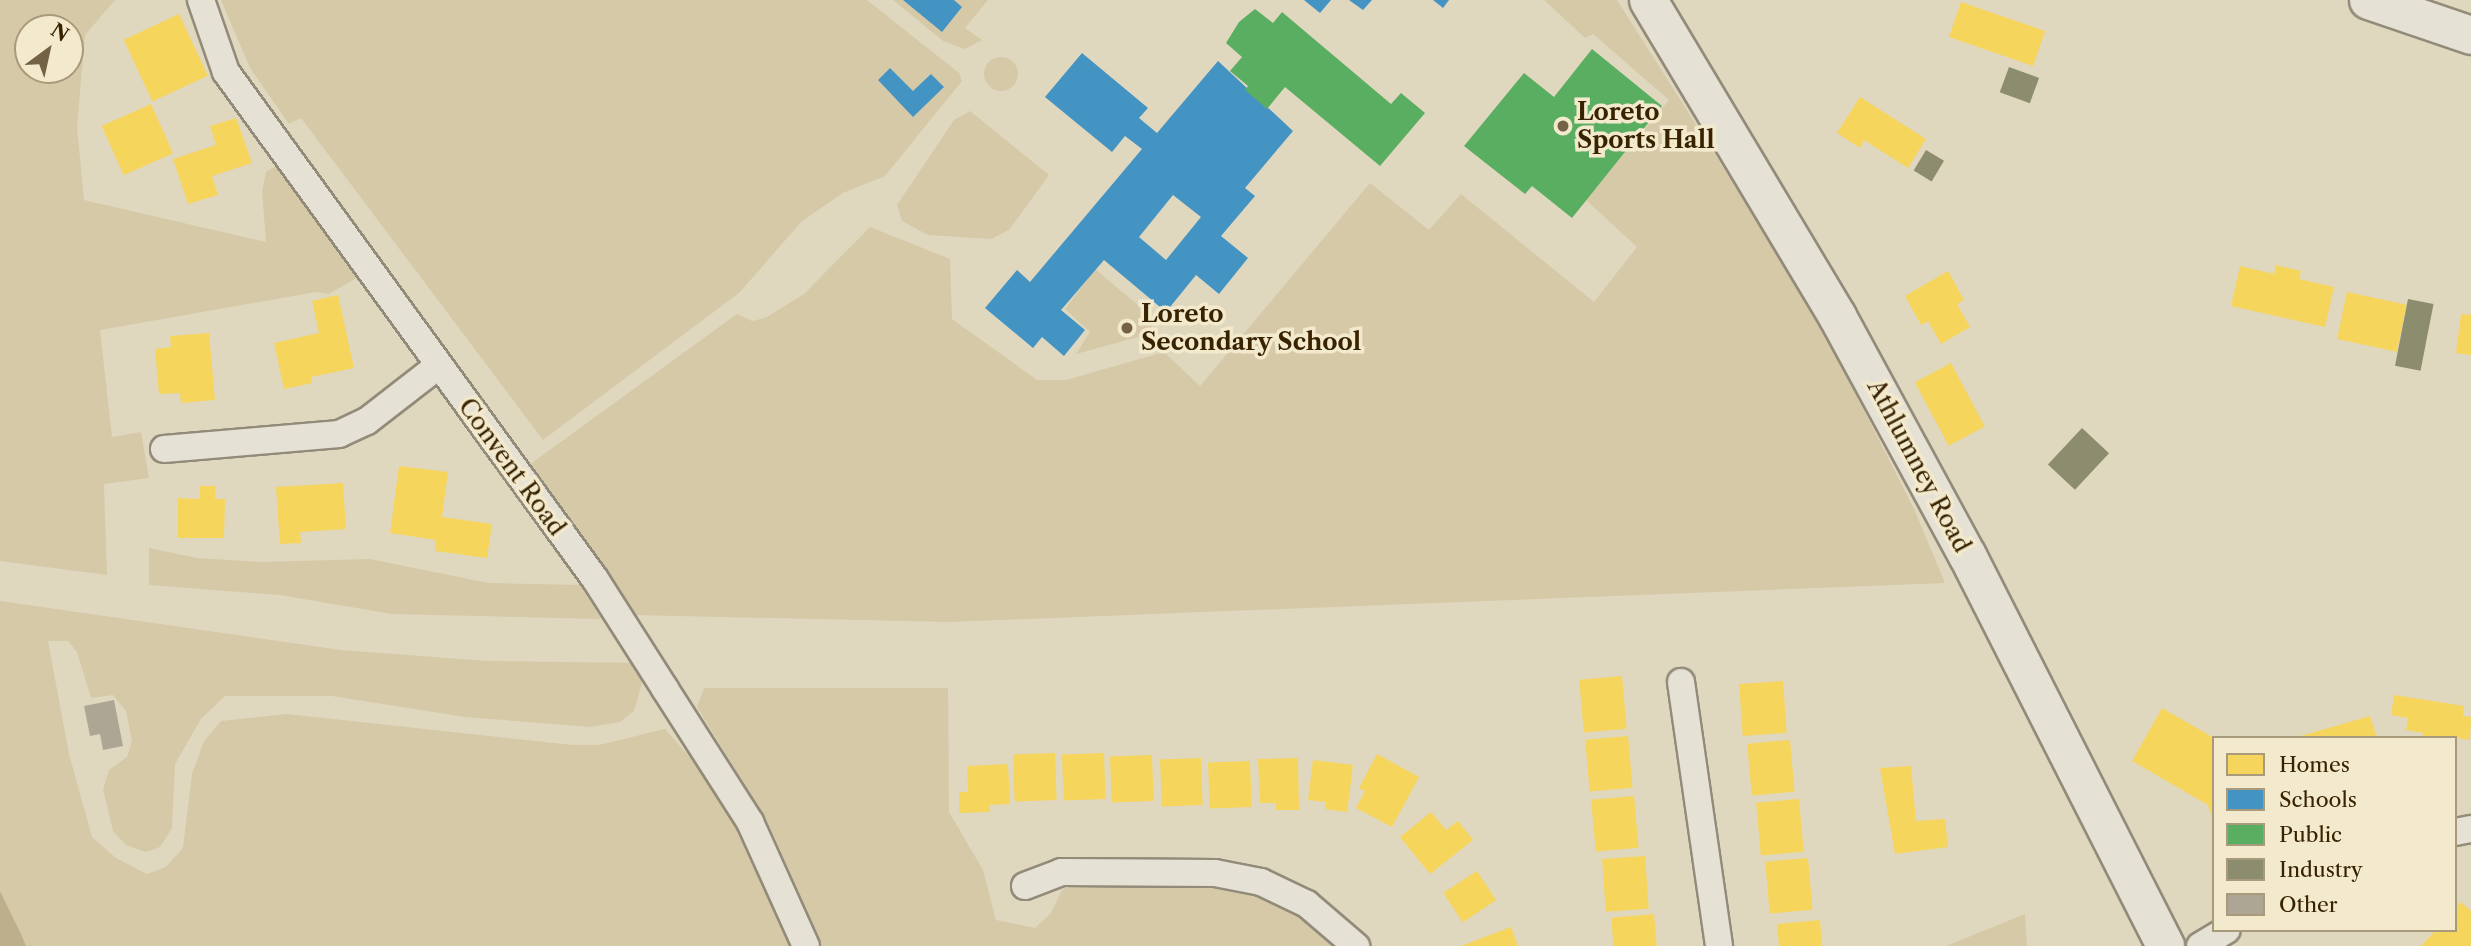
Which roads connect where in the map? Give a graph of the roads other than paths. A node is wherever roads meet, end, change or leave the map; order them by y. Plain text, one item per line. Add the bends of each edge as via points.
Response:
1 (201, 0) edge
2 (1648, 0) edge
3 (2368, 0) edge
4 (2471, 35) edge
5 (439, 366) junction
6 (164, 449) dead end
7 (1681, 682) dead end
8 (1025, 886) dead end
9 (2224, 932) edge
10 (806, 946) edge
11 (1356, 946) edge
12 (1719, 946) edge
13 (2165, 946) edge
14 (2200, 946) edge

1 - 5 street, Convent Road via 226,72
2 - 13 main road, Athlumney Road via 1837,316 1967,555
3 - 4 main road
5 - 6 street via 367,421 339,434
5 - 10 street, Convent Road via 595,579 666,689 750,822
7 - 12 street
8 - 11 street via 1061,872 1215,873 1261,882 1307,904
9 - 14 street

